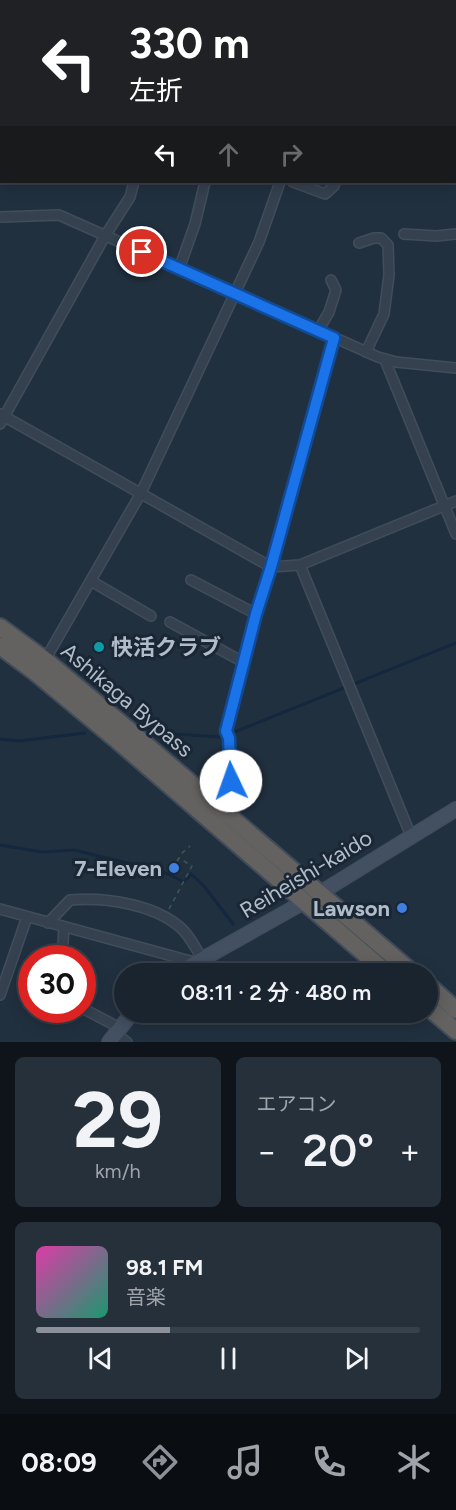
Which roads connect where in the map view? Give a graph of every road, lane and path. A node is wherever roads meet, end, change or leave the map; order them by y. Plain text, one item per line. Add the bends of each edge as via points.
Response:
1 (134, 183) edge
2 (205, 183) edge
3 (280, 183) edge
4 (296, 183) edge
5 (335, 183) edge
6 (0, 217) edge
7 (404, 234) dead end
8 (456, 234) edge
9 (105, 236) junction
10 (359, 243) dead end
11 (179, 269) junction
12 (331, 280) dead end
13 (235, 294) junction
14 (318, 331) junction
15 (334, 338) junction
16 (366, 352) junction
17 (385, 360) junction
18 (456, 368) edge
19 (2, 418) edge
20 (141, 493) junction
21 (456, 501) edge
22 (444, 506) junction
23 (456, 534) edge
24 (300, 565) junction
25 (271, 567) junction
26 (191, 580) dead end
27 (91, 581) junction
28 (256, 614) junction
29 (151, 616) dead end
30 (170, 622) dead end
31 (0, 627) edge
32 (0, 646) edge
33 (45, 660) junction
34 (243, 662) junction
35 (456, 809) edge
36 (229, 816) junction
37 (411, 836) junction
38 (190, 846) dead end
39 (179, 858) junction
40 (177, 861) dead end
41 (320, 893) junction
42 (304, 902) junction
43 (0, 909) edge
44 (27, 917) junction
45 (165, 918) junction
46 (48, 923) junction
47 (64, 927) junction
48 (63, 945) edge
49 (198, 960) junction
50 (193, 963) edge
51 (375, 963) edge
52 (401, 963) edge
53 (438, 994) edge
54 (0, 995) edge
55 (456, 1010) edge
56 (438, 1016) edge
57 (96, 1019) edge
58 (126, 1023) edge
59 (456, 1031) edge
60 (118, 1036) edge

1 - 9 street via 130,197
2 - 11 street
3 - 13 street
4 - 5 street via 325,194
6 - 9 street via 59,215
7 - 8 street
9 - 11 street
9 - 19 street
10 - 16 street via 381,238 388,245 384,314
11 - 13 street
12 - 14 street via 336,290
13 - 14 street
13 - 20 street
14 - 15 street
15 - 16 street
15 - 25 street
16 - 17 street
17 - 18 street
17 - 22 street
19 - 20 street
20 - 25 street
20 - 27 street
21 - 22 street
22 - 23 street
22 - 24 street
24 - 25 street
24 - 37 street
25 - 28 street
26 - 28 street
27 - 29 street
27 - 33 street
28 - 34 street
30 - 34 street
31 - 33 highway, Ashikaga Bypass
32 - 42 highway, Ashikaga Bypass via 117,740
33 - 36 highway, Ashikaga Bypass
34 - 36 street via 228,735 232,802
35 - 37 main road, Reiheishi-kaido
36 - 41 highway, Ashikaga Bypass
37 - 41 main road, Reiheishi-kaido
38 - 39 path
39 - 40 path
39 - 45 path via 192,866
41 - 42 main road, Reiheishi-kaido
41 - 52 highway, Ashikaga Bypass
42 - 49 main road, Reiheishi-kaido
42 - 51 highway, Ashikaga Bypass
43 - 44 street
44 - 46 street
44 - 54 street
45 - 46 street via 128,904 86,898 68,900
45 - 49 street via 183,930
46 - 47 street
47 - 48 street
47 - 49 street
49 - 50 main road, Reiheishi-kaido
53 - 55 highway
56 - 59 highway
57 - 60 street
58 - 60 main road

